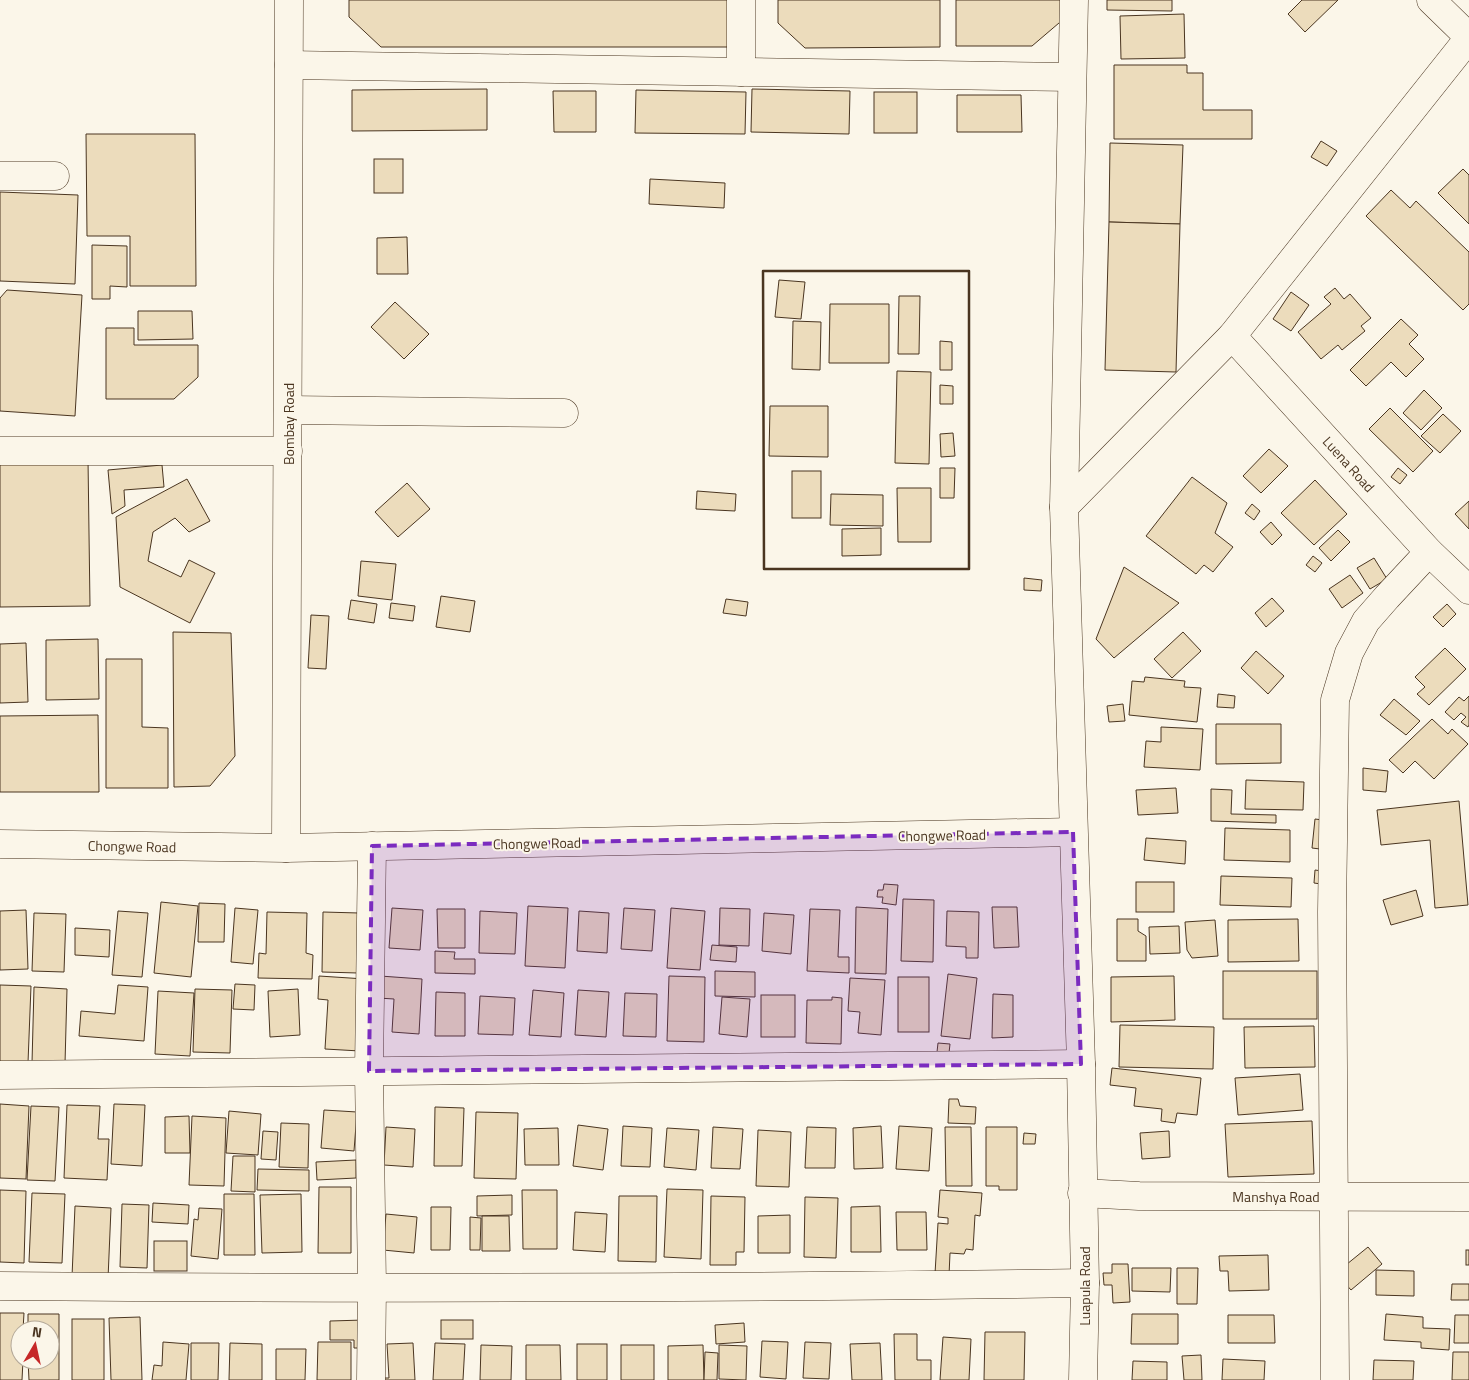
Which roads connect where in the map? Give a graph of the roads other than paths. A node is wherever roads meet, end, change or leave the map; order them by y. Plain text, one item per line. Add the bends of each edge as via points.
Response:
1 (289, 0) edge
2 (741, 0) edge
3 (1074, 0) edge
4 (1432, 0) edge
5 (1469, 38) edge
6 (289, 65) junction
7 (741, 72) junction
8 (1072, 77) junction
9 (0, 176) edge
10 (55, 176) dead end
11 (1232, 336) junction
12 (288, 410) junction
13 (564, 413) dead end
14 (0, 451) edge
15 (288, 451) junction
16 (1064, 507) junction
17 (1429, 552) junction
18 (1469, 590) edge
19 (1073, 832) junction
20 (0, 844) edge
21 (372, 846) junction
22 (286, 848) junction
23 (1081, 1064) junction
24 (369, 1071) junction
25 (0, 1074) edge
26 (1082, 1193) junction
27 (1334, 1196) junction
28 (1469, 1197) edge
29 (1085, 1283) junction
30 (0, 1286) edge
31 (372, 1287) junction
32 (371, 1380) edge
33 (1083, 1380) edge
34 (1335, 1380) edge

1 - 6 street, Bombay Road
2 - 7 street
3 - 8 street, Luapula Road
4 - 5 street
5 - 11 street
6 - 7 street
6 - 12 street, Bombay Road
7 - 8 street
8 - 16 street, Luapula Road
9 - 10 street
11 - 16 street
11 - 17 street, Luena Road
12 - 13 street
12 - 15 street, Bombay Road
14 - 15 street
15 - 22 street, Bombay Road
16 - 19 street, Luapula Road
17 - 18 street, Luena Road
17 - 27 street via 1366,621 1349,653 1335,700 1332,912
19 - 21 street, Chongwe Road
19 - 23 street, Luapula Road
20 - 22 street, Chongwe Road
21 - 22 street, Chongwe Road
21 - 24 street
23 - 24 street
23 - 26 street, Luapula Road
24 - 25 street
24 - 31 street
26 - 27 street, Manshya Road
26 - 29 street, Luapula Road
27 - 28 street, Manshya Road
27 - 34 street
29 - 31 street
29 - 33 street, Luapula Road
30 - 31 street
31 - 32 street

